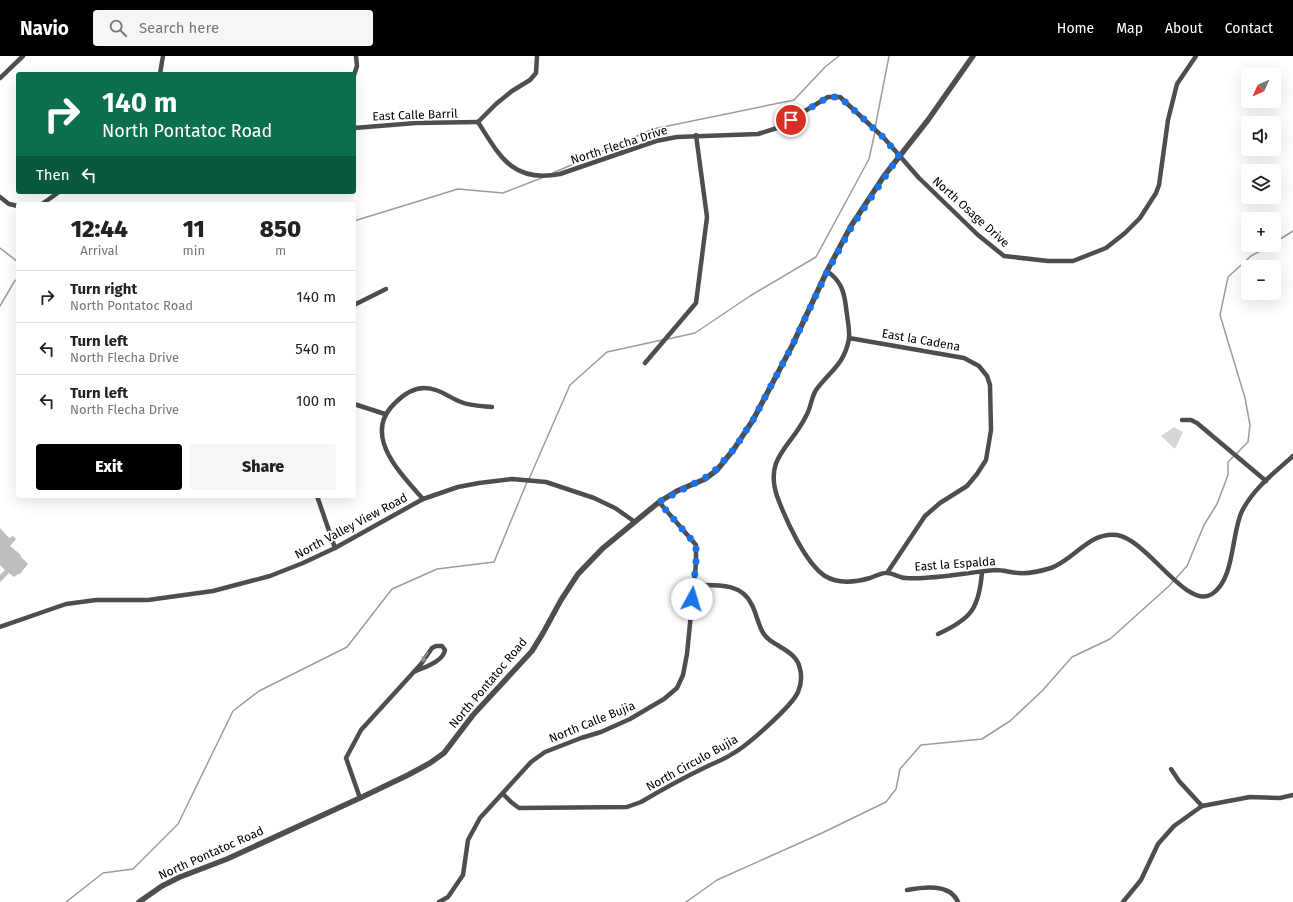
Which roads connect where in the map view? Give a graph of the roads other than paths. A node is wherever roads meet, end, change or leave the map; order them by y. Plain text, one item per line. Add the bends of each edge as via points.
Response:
1 (23, 56) edge
2 (163, 56) edge
3 (356, 56) edge
4 (537, 56) edge
5 (973, 56) edge
6 (1196, 56) edge
7 (160, 72) edge
8 (355, 72) edge
9 (0, 78) edge
10 (478, 122) junction
11 (356, 128) edge
12 (696, 135) junction
13 (899, 156) junction
14 (56, 194) edge
15 (0, 197) edge
16 (45, 202) edge
17 (16, 206) edge
18 (827, 272) junction
19 (386, 289) dead end
20 (356, 305) edge
21 (849, 338) junction
22 (645, 363) dead end
23 (356, 405) edge
24 (492, 407) dead end
25 (384, 414) junction
26 (1182, 420) dead end
27 (1293, 456) edge
28 (1266, 481) junction
29 (318, 498) edge
30 (423, 499) junction
31 (659, 502) junction
32 (635, 522) junction
33 (335, 548) junction
34 (887, 572) junction
35 (982, 572) junction
36 (693, 585) junction
37 (0, 627) edge
38 (938, 634) dead end
39 (414, 672) junction
40 (1171, 769) dead end
41 (503, 794) junction
42 (1293, 795) edge
43 (360, 798) junction
44 (1202, 806) junction
45 (907, 890) dead end
46 (442, 901) edge
47 (139, 902) edge
48 (958, 902) edge
49 (1123, 902) edge

1 - 9 street
2 - 7 street
3 - 8 street
4 - 10 street via 536,73 530,80 501,100
5 - 13 street, North Pontatoc Road
6 - 13 street, North Osage Drive via 1177,84 1168,120 1156,193 1140,218 1125,233 1106,248 1073,261 1004,256 975,232
10 - 11 street, East Calle Barril
10 - 12 street, North Flecha Drive via 498,155 511,167 544,177 565,173 656,142
12 - 13 street, North Flecha Drive via 758,134 777,128 828,97 840,97 884,138
12 - 22 street via 707,217 696,303
13 - 18 street, North Pontatoc Road via 852,226
14 - 16 street
15 - 17 street
18 - 21 street via 835,277 844,290
18 - 31 street, North Pontatoc Road via 792,346 753,420 734,449 712,474
19 - 20 street
21 - 34 street via 841,364 816,391 806,416 779,456 773,473 776,493 786,519 806,554 826,577 846,582 863,580
21 - 34 street, East la Cadena via 964,358 979,366 990,385 991,430 986,460 967,486 925,516
23 - 25 street
24 - 25 street via 463,403 441,391 423,388 402,396
25 - 30 street via 383,444 390,458
26 - 28 street via 1197,423
27 - 28 street
28 - 35 street, East la Espalda via 1253,494 1241,515 1230,564 1223,581 1213,594 1196,597 1183,589 1135,542 1116,535 1097,539 1058,566 1037,572
29 - 33 street
30 - 32 street, North Valley View Road via 452,488 479,483 512,479 531,480 563,487 594,498
30 - 33 street, North Valley View Road
31 - 32 street, North Pontatoc Road
31 - 36 street, North Calle Bujia via 696,545
32 - 43 street, North Pontatoc Road via 603,548 578,574 532,651 473,715 444,753 408,775
33 - 37 street, North Valley View Road via 303,564 270,576 213,591 148,600 96,600 66,604
34 - 35 street, East la Espalda via 905,578
35 - 38 street via 980,589 972,610 958,625
36 - 41 street, North Calle Bujia via 687,654 683,675 676,688 664,699 630,719 545,752 531,762
36 - 41 street, North Circulo Bujia via 722,585 744,594 752,605 764,636 787,650 798,664 802,679 798,692 791,702 758,734 732,754 627,807 519,808
39 -> 39 street via 440,659 445,650 442,646 432,648
39 - 43 street via 362,730 346,758
40 - 44 street
41 - 46 street, North Calle Bujia via 476,823 468,840 463,875 448,897
42 - 44 street via 1280,798 1250,796
43 - 47 street, North Pontatoc Road via 227,860 180,877
44 - 49 street via 1174,826 1158,844 1141,880
45 - 48 street via 927,886 945,890

